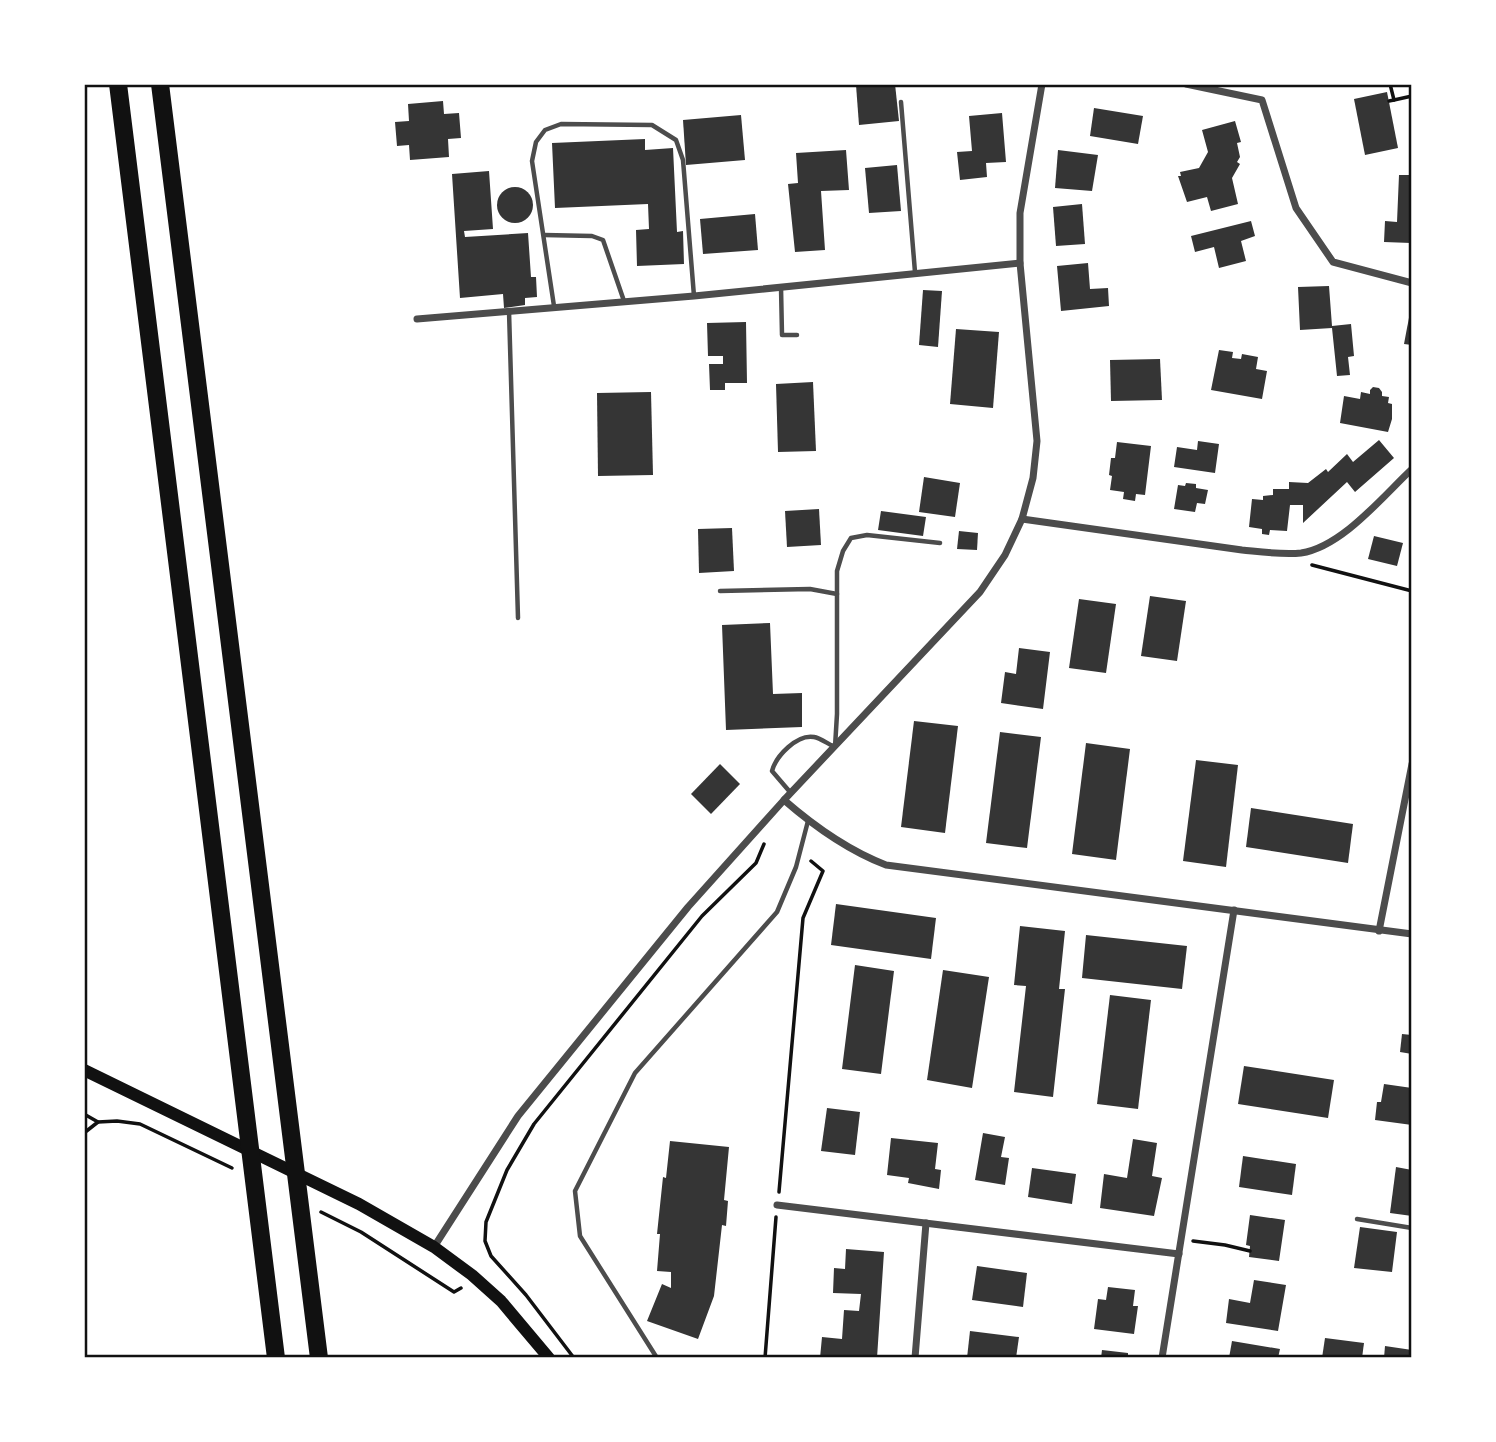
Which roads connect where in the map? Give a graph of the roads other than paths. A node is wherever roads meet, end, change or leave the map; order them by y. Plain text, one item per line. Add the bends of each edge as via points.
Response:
1 (118, 84) edge
2 (160, 84) edge
3 (1042, 84) edge
4 (1186, 84) edge
5 (901, 102) dead end
6 (544, 235) junction
7 (1020, 262) junction
8 (915, 272) junction
9 (1412, 284) edge
10 (781, 287) junction
11 (694, 296) junction
12 (624, 301) junction
13 (554, 306) junction
14 (509, 310) junction
15 (417, 319) dead end
16 (797, 335) dead end
17 (1412, 469) edge
18 (1022, 519) junction
19 (940, 543) dead end
20 (720, 591) dead end
21 (837, 594) junction
22 (518, 618) dead end
23 (835, 747) junction
24 (1412, 764) edge
25 (791, 793) junction
26 (784, 800) junction
27 (808, 821) junction
28 (1234, 910) junction
29 (1379, 931) junction
30 (1412, 934) edge
31 (84, 1070) edge
32 (777, 1205) road end
33 (1357, 1219) dead end
34 (926, 1223) junction
35 (1412, 1228) edge
36 (434, 1247) junction
37 (1179, 1254) junction
38 (276, 1358) edge
39 (319, 1358) edge
40 (549, 1358) edge
41 (657, 1358) edge
42 (915, 1358) edge
43 (1162, 1358) edge

1 - 38 highway
2 - 39 highway
3 - 7 street via 1020,213
4 - 9 street via 1262,100 1296,208 1333,262
5 - 8 lane
6 - 11 lane via 533,161 536,142 545,130 561,124 652,125 676,140 683,160
6 - 12 lane via 603,240
6 - 13 lane
7 - 8 street
7 - 18 street via 1038,441
8 - 10 street
10 - 11 street
10 - 16 lane via 782,335
11 - 12 street
12 - 13 street
13 - 14 street
14 - 15 street
14 - 22 lane
17 - 18 street via 1339,537 1304,552 1270,553
18 - 23 street via 980,592
19 - 21 lane via 867,535 851,538 837,571
20 - 21 lane via 810,589
21 - 23 lane
23 - 25 street
23 - 25 lane via 813,737 801,738 774,762 772,771
24 - 29 street
25 - 26 street
26 - 27 street
26 - 36 street via 688,908 518,1116
27 - 28 street via 863,856 886,864
27 - 41 lane via 777,912 635,1073 575,1191 580,1236
28 - 29 street
28 - 37 street
29 - 30 street
31 - 36 main road via 359,1204
32 - 34 street
33 - 35 lane
34 - 37 street
34 - 42 street
36 - 40 main road via 500,1301
37 - 43 street

